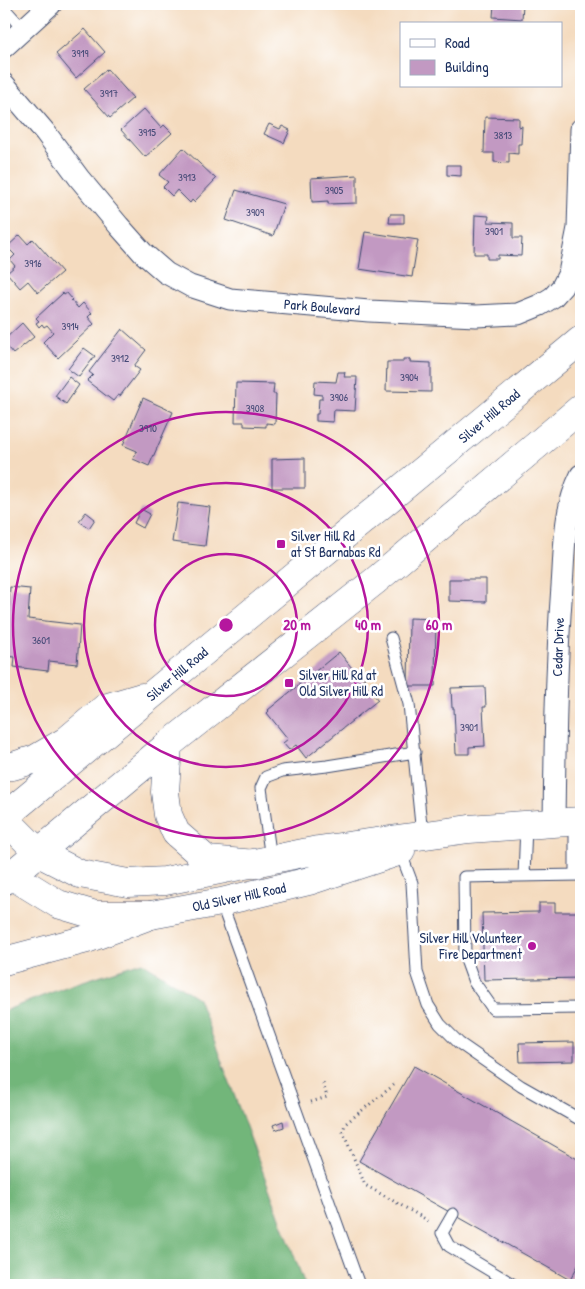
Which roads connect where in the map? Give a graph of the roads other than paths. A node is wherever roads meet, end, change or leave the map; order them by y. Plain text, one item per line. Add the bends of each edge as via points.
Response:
1 (50, 4) edge
2 (4, 8) edge
3 (24, 28) junction
4 (4, 47) edge
5 (4, 84) edge
6 (581, 129) edge
7 (581, 340) edge
8 (581, 408) edge
9 (581, 475) edge
10 (391, 638) dead end
11 (154, 694) junction
12 (168, 745) junction
13 (415, 752) junction
14 (4, 766) edge
15 (4, 818) edge
16 (570, 822) edge
17 (526, 825) junction
18 (469, 829) junction
19 (422, 835) junction
20 (400, 851) junction
21 (39, 853) junction
22 (264, 862) junction
23 (6, 875) edge
24 (578, 875) edge
25 (524, 876) junction
26 (221, 902) junction
27 (151, 915) junction
28 (4, 961) edge
29 (581, 1008) edge
30 (581, 1120) edge
31 (452, 1214) dead end
32 (359, 1285) edge
33 (514, 1285) edge

1 - 3 street
2 - 3 lane
3 - 4 street
5 - 6 street, Park Boulevard via 119,226 166,273 190,286 230,299 369,311 476,316 518,314 553,297 569,273 578,228
7 - 11 main road, Silver Hill Road
8 - 12 main road via 375,581
9 - 16 street, Cedar Drive via 567,516 558,635
10 - 13 lane via 409,704
11 - 14 main road via 105,708 66,741 35,759
11 - 15 main road, Silver Hill Road
12 - 21 main road
12 - 22 main road via 165,792 168,815 176,833 207,860
13 - 19 lane
13 - 22 lane via 282,771 266,777 261,788
15 - 21 main road, Old Silver Hill Road
16 - 17 main road, Old Silver Hill Road
16 - 24 lane
17 - 18 main road, Old Silver Hill Road
17 - 25 lane
18 - 19 main road, Old Silver Hill Road
18 - 20 main road, Old Silver Hill Road
19 - 22 main road, Old Silver Hill Road via 318,850
20 - 26 main road, Old Silver Hill Road via 309,881
20 - 30 lane via 412,882 417,972 428,1005 440,1024 459,1043 521,1086
21 - 22 main road, Old Silver Hill Road via 80,874 128,883 165,881
21 - 23 main road
23 - 27 main road, Old Silver Hill Road via 58,904 95,915
24 - 25 lane
25 - 29 lane via 464,876 465,957 474,982 492,1009
26 - 27 main road, Old Silver Hill Road
26 - 32 lane
27 - 28 main road via 87,939
31 - 33 lane via 442,1233 449,1246

